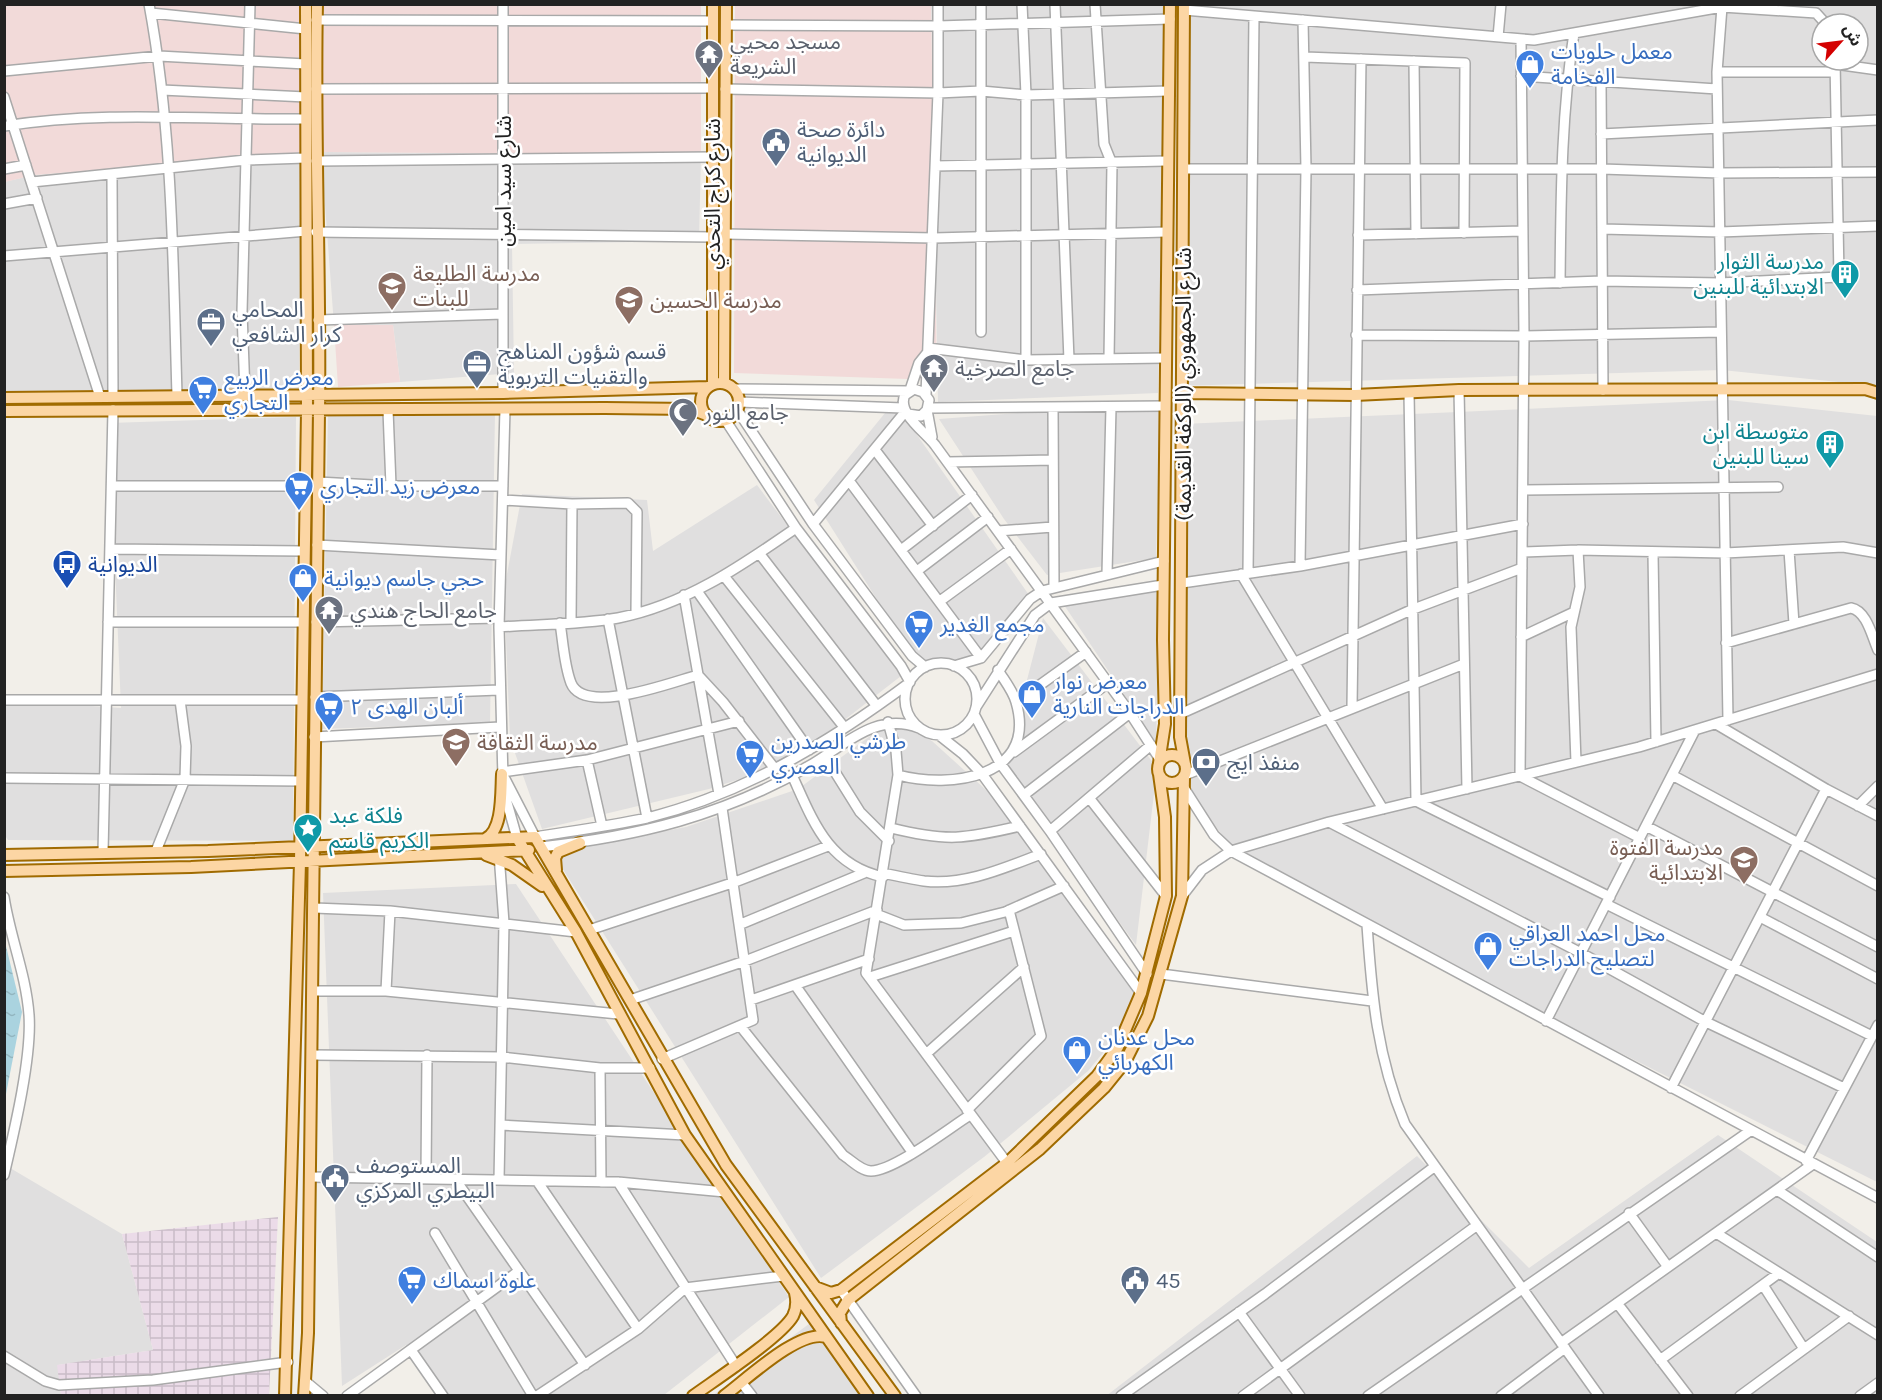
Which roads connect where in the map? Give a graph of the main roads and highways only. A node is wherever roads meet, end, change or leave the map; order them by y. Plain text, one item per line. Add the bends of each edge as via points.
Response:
1 (306, 4) edge
2 (316, 4) edge
3 (713, 4) edge
4 (726, 4) edge
5 (1170, 4) edge
6 (1185, 7) edge
7 (311, 159) junction
8 (312, 231) junction
9 (1165, 339) junction
10 (1184, 339) junction
11 (1878, 384) edge
12 (720, 386) junction
13 (1865, 389) junction
14 (307, 393) junction
15 (319, 393) junction
16 (1183, 393) junction
17 (1878, 393) edge
18 (4, 398) edge
19 (4, 411) edge
20 (307, 411) junction
21 (319, 411) junction
22 (704, 414) junction
23 (1165, 428) junction
24 (1183, 429) junction
25 (1160, 765) junction
26 (502, 773) road end
27 (1183, 776) junction
28 (517, 838) junction
29 (484, 840) junction
30 (538, 842) junction
31 (579, 843) road end
32 (300, 847) junction
33 (315, 847) junction
34 (525, 851) junction
35 (4, 855) edge
36 (499, 856) junction
37 (316, 861) junction
38 (300, 862) junction
39 (4, 871) edge
40 (559, 879) junction
41 (557, 902) junction
42 (794, 1259) junction
43 (781, 1273) junction
44 (815, 1287) junction
45 (795, 1293) junction
46 (841, 1324) junction
47 (826, 1337) junction
48 (854, 1340) junction
49 (838, 1354) junction
50 (285, 1395) edge
51 (304, 1395) edge
52 (693, 1395) edge
53 (724, 1395) edge
54 (868, 1395) edge
55 (895, 1395) edge

1 - 7 main road via 306,119
2 - 7 main road
3 - 12 main road, شارع كراج التحدي via 712,237
4 - 12 main road
5 - 9 main road, شارع الجمهوري (الوكفة القديمة)
6 - 10 main road, شارع الجمهوري (الوكفة القديمة)
7 - 8 main road
8 - 14 main road
8 - 15 main road
9 - 10 main road
9 - 23 main road, شارع الجمهوري (الوكفة القديمة)
10 - 16 main road, شارع الجمهوري (الوكفة القديمة)
11 - 13 main road
12 - 15 main road via 503,393
12 - 22 main road via 701,402
12 - 22 main road via 739,407 726,421 714,421
13 - 16 main road
13 - 17 main road
14 - 15 main road
14 - 18 main road
14 - 20 main road
15 - 21 main road
16 - 24 main road, شارع الجمهوري (الوكفة القديمة)
19 - 20 main road
20 - 21 main road
20 - 32 main road
21 - 22 main road via 692,409
21 - 33 main road
23 - 24 main road
23 - 25 main road, شارع الجمهوري (الوكفة القديمة) via 1165,724
24 - 27 main road, شارع الجمهوري (الوكفة القديمة) via 1180,714
25 - 27 main road via 1167,782
25 - 27 main road via 1172,755
25 - 44 main road, شارع الجمهوري (الوكفة القديمة) via 1167,896 1141,993 1126,1032 1108,1062 1007,1163 841,1290 831,1293
26 - 29 main road via 498,826
27 - 46 main road, شارع الجمهوري (الوكفة القديمة) via 1182,896 1142,1032 1125,1062 1104,1088 1007,1177 848,1300 840,1313
28 - 29 main road
28 - 30 main road
28 - 34 main road
29 - 33 main road
30 - 34 main road
30 - 40 main road
31 - 40 main road via 558,852 555,866
32 - 33 main road
32 - 35 main road
32 - 38 main road
33 - 37 main road
34 - 36 main road
34 - 41 main road
36 - 37 main road via 474,853
36 - 41 main road via 531,876
37 - 38 main road
37 - 51 main road
38 - 39 main road
38 - 50 main road
40 - 42 main road via 726,1165
41 - 43 main road via 685,1135
42 - 43 main road via 783,1259 778,1265
42 - 44 main road
43 - 45 main road
44 - 46 main road
45 - 47 main road
45 - 52 main road via 792,1317 736,1366
46 - 48 main road
47 - 49 main road
47 - 53 main road via 812,1335 796,1342
48 - 49 main road via 850,1353
48 - 55 main road
49 - 54 main road

